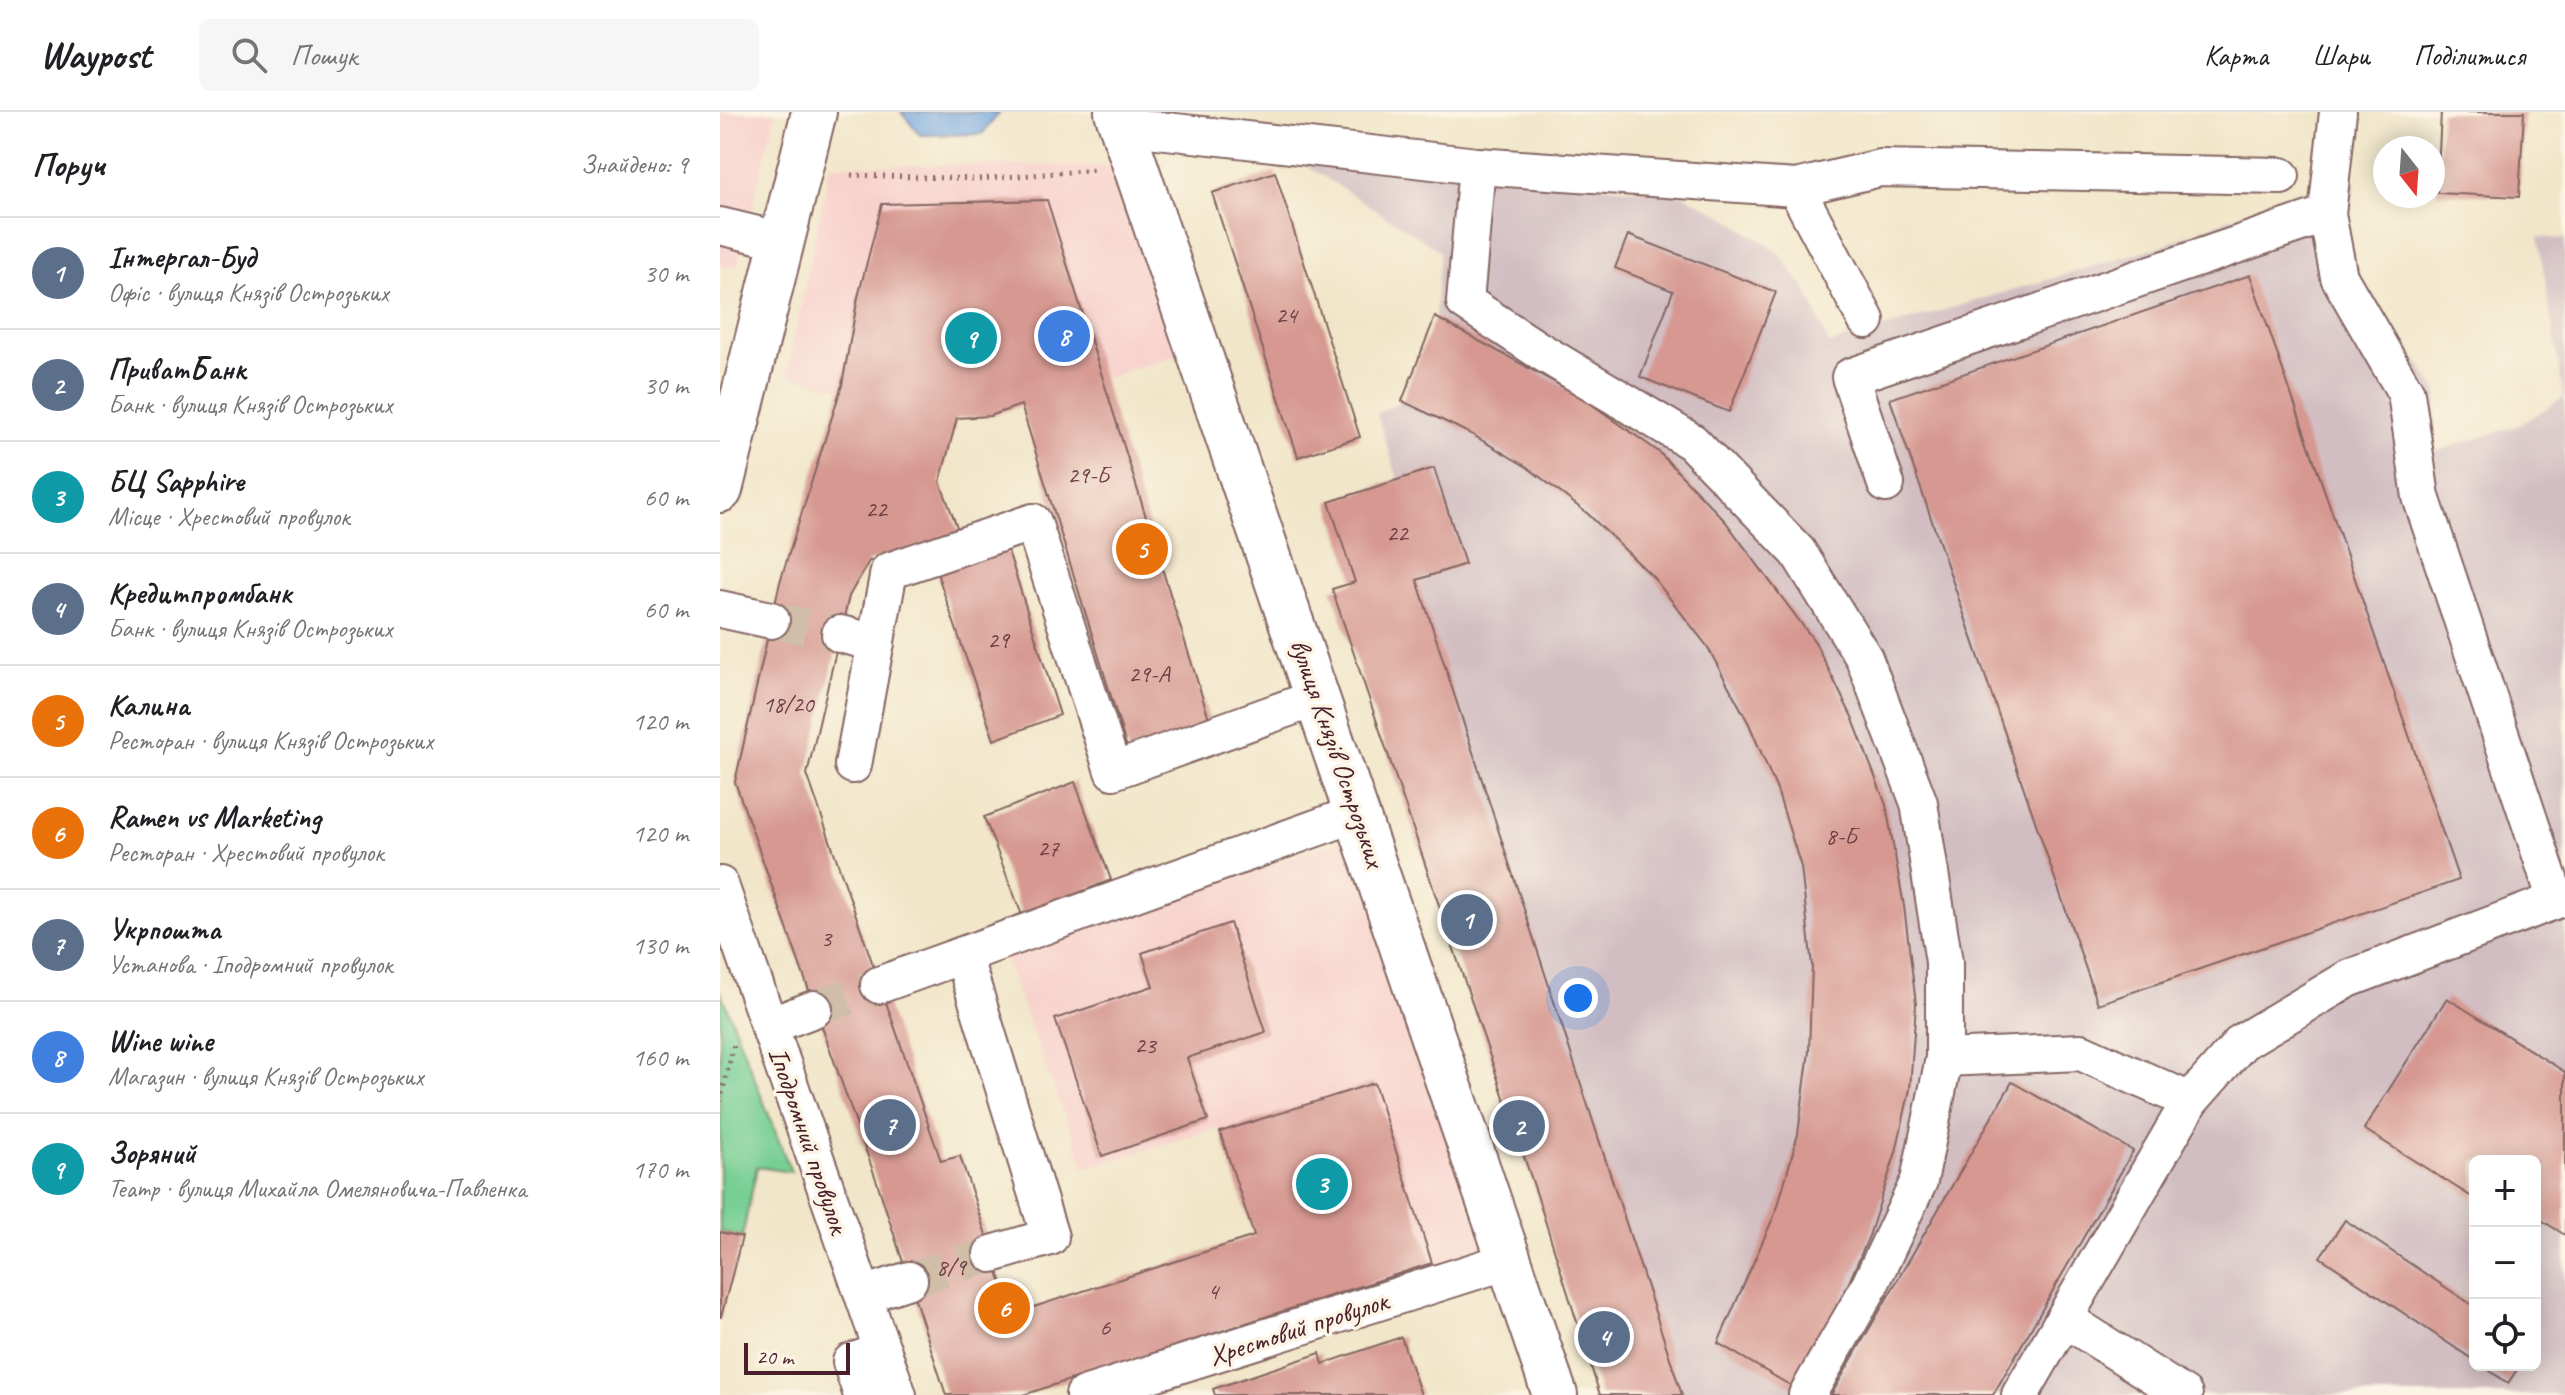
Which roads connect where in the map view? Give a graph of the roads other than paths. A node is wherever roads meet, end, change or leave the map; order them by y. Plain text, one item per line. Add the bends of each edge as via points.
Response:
1 (814, 112) edge
2 (2338, 112) edge
3 (1119, 119) edge
4 (1477, 166) junction
5 (2281, 176) dead end
6 (1796, 188) junction
7 (2327, 214) junction
8 (720, 226) edge
9 (782, 241) junction
10 (1866, 320) dead end
11 (1886, 484) dead end
12 (720, 490) edge
13 (720, 609) edge
14 (771, 620) tunnel mouth
15 (840, 634) tunnel mouth
16 (876, 643) junction
17 (1319, 697) junction
18 (853, 765) dead end
19 (1358, 813) junction
20 (720, 885) edge
21 (2561, 899) edge
22 (963, 955) junction
23 (879, 985) tunnel mouth
24 (814, 1009) tunnel mouth
25 (759, 1030) junction
26 (1944, 1058) junction
27 (2190, 1101) junction
28 (992, 1254) tunnel mouth
29 (1511, 1260) junction
30 (909, 1280) tunnel mouth
31 (864, 1295) junction
32 (2065, 1319) junction
33 (883, 1351) junction
34 (862, 1395) edge
35 (898, 1395) edge
36 (1084, 1395) edge
37 (1555, 1395) edge
38 (1807, 1395) edge
39 (2020, 1395) edge
40 (2184, 1395) edge

1 - 9 main road
2 - 7 street
3 - 4 street
3 - 17 main road, вулиця Князів Острозьких
4 - 6 street
4 - 26 street via 1465,302 1692,442 1798,552 1864,658 1919,803 1944,962
5 - 6 street via 1880,168
6 - 10 street
7 - 11 street via 1850,377
7 - 21 street via 2339,277 2406,393 2421,497
8 - 9 street
9 - 12 main road
13 - 14 street
15 - 16 street
16 - 17 street via 889,571 1033,522 1113,771
16 - 18 street
17 - 19 main road, вулиця Князів Острозьких
19 - 22 street
19 - 29 main road, вулиця Князів Острозьких
20 - 25 street, Іподромний провулок
21 - 27 street via 2348,979 2242,1042
22 - 23 street
22 - 28 street via 1050,1237
24 - 25 street
25 - 31 street, Іподромний провулок
26 - 27 street via 2081,1052
26 - 38 street via 1919,1181 1868,1289
27 - 32 street
29 - 36 street, Хрестовий провулок
29 - 37 main road, вулиця Князів Острозьких
30 - 31 street
31 - 33 street, Іподромний провулок
32 - 39 street
32 - 40 street
33 - 34 street via 851,1362
33 - 35 street, Іподромний провулок

